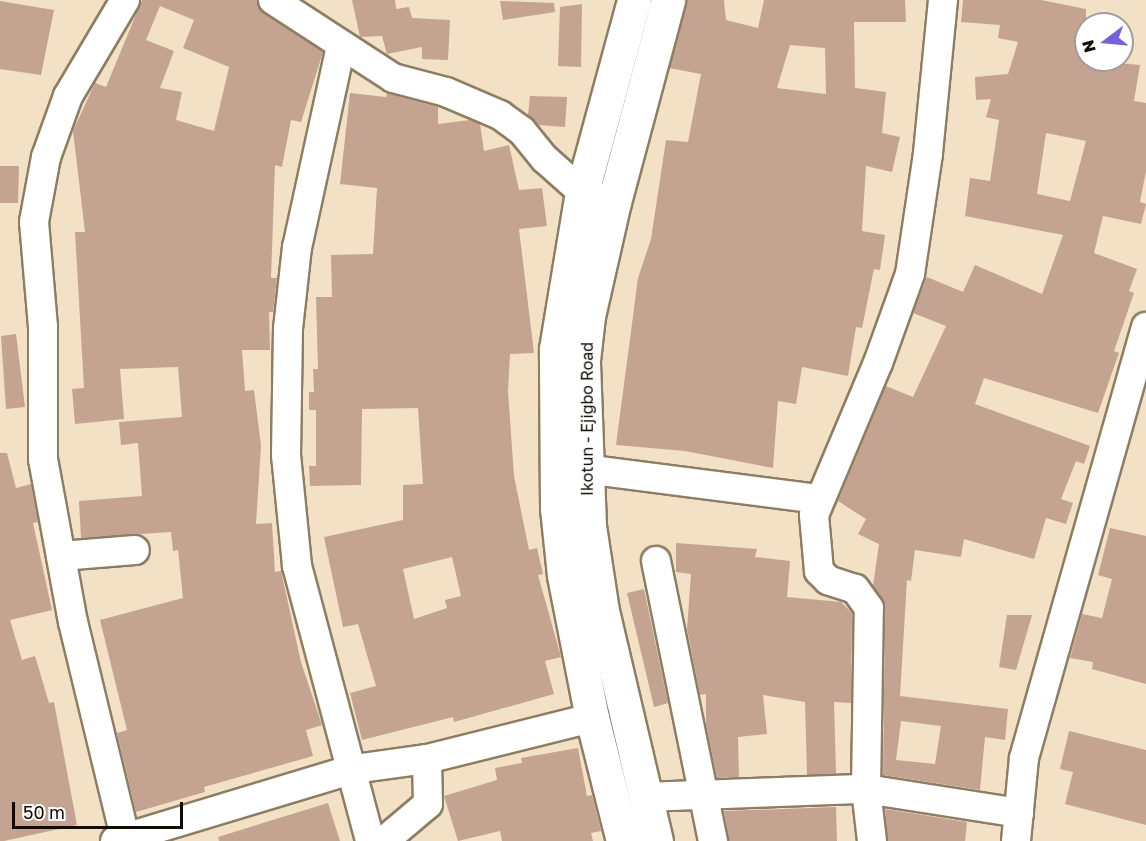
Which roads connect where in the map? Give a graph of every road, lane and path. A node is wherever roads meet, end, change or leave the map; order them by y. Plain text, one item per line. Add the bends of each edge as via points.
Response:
1 (124, 0) edge
2 (273, 0) edge
3 (634, 0) edge
4 (668, 0) edge
5 (943, 0) edge
6 (341, 46) junction
7 (582, 192) junction
8 (614, 202) junction
9 (1146, 327) edge
10 (584, 469) junction
11 (819, 500) junction
12 (135, 550) dead end
13 (61, 556) junction
14 (656, 561) dead end
15 (592, 718) junction
16 (427, 759) junction
17 (354, 769) junction
18 (866, 789) junction
19 (701, 795) junction
20 (644, 797) junction
21 (1017, 827) edge
22 (122, 840) edge
23 (370, 841) edge
24 (384, 841) edge
25 (623, 841) edge
26 (656, 841) edge
27 (713, 841) edge
28 (872, 841) edge

1 - 13 street via 68,96 46,158 34,222 43,327 43,459
2 - 6 street
3 - 7 main road, Ikotun - Ejigbo Road
4 - 8 main road, Ikotun - Ejigbo Road
5 - 11 street via 928,153 910,274 878,363
6 - 7 street via 393,78 446,92 500,114
6 - 17 street via 297,247 288,328 286,455 297,566
7 - 8 street
7 - 15 main road, Ikotun - Ejigbo Road via 556,349 557,508 564,575
8 - 10 main road, Ikotun - Ejigbo Road via 585,349
9 - 21 street via 1024,758
10 - 11 street
10 - 20 main road, Ikotun - Ejigbo Road via 602,611
11 - 18 street via 814,515 819,571 828,580 855,589 869,608
12 - 13 street
13 - 22 street
14 - 19 street
15 - 16 street
15 - 25 main road, Ikotun - Ejigbo Road
16 - 17 street
16 - 24 street via 428,804
17 - 22 street
17 - 23 street
18 - 19 street
18 - 21 street
18 - 28 street
19 - 20 street
19 - 27 street
20 - 26 main road, Ikotun - Ejigbo Road

